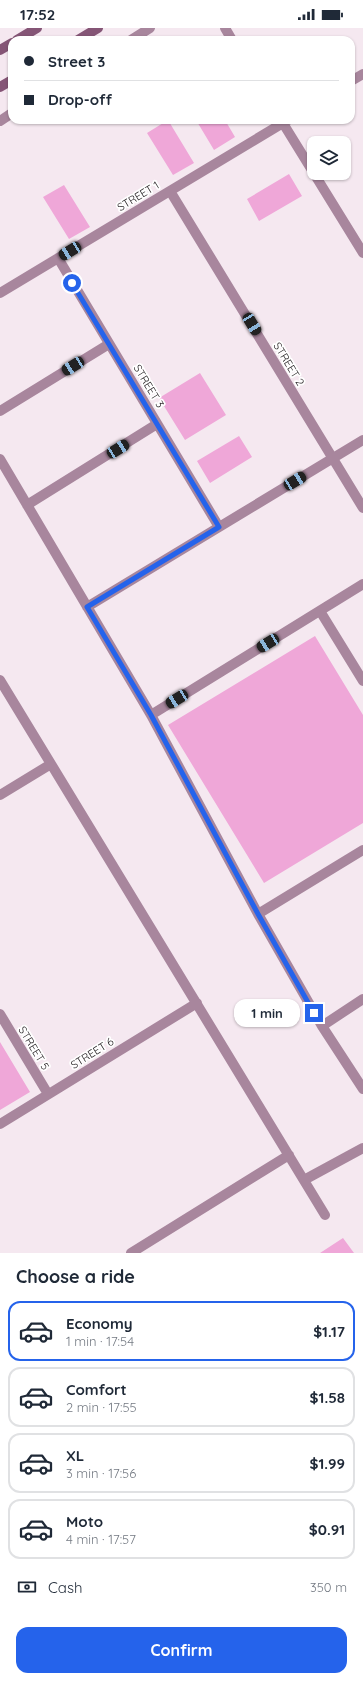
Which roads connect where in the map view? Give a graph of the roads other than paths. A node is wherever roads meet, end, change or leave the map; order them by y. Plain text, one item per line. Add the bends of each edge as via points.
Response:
1 (37, 28) edge
2 (98, 28) edge
3 (150, 28) edge
4 (24, 36) edge
5 (85, 36) edge
6 (137, 36) edge
7 (279, 124) edge
8 (286, 124) edge
9 (170, 191) junction
10 (363, 253) edge
11 (58, 258) junction
12 (0, 293) edge
13 (109, 344) junction
14 (0, 411) edge
15 (157, 424) junction
16 (363, 440) edge
17 (333, 458) junction
18 (0, 459) edge
19 (27, 506) junction
20 (363, 508) edge
21 (219, 527) junction
22 (363, 584) edge
23 (87, 607) junction
24 (320, 611) junction
25 (0, 680) edge
26 (363, 681) edge
27 (151, 715) junction
28 (51, 764) junction
29 (0, 795) edge
30 (363, 850) edge
31 (258, 914) junction
32 (363, 999) edge
33 (196, 1003) junction
34 (0, 1014) edge
35 (322, 1026) junction
36 (363, 1089) edge
37 (48, 1094) junction
38 (0, 1124) edge
39 (363, 1148) edge
40 (289, 1155) junction
41 (304, 1180) junction
42 (326, 1215) dead end
43 (131, 1253) edge

1 - 4 main road
2 - 5 main road
3 - 6 street
7 - 9 street, STREET 1
8 - 10 street
9 - 11 street, STREET 1
9 - 17 street, STREET 2
11 - 12 street, STREET 1
11 - 13 street, STREET 3
13 - 14 street
13 - 15 street, STREET 3
15 - 19 street
15 - 21 street, STREET 3
16 - 17 street
17 - 20 street, STREET 2
17 - 21 street
18 - 19 street
19 - 23 street
21 - 23 street
22 - 24 street
23 - 27 street
24 - 26 street
24 - 27 street
25 - 28 street
27 - 31 street
28 - 29 street
28 - 33 street
30 - 31 street
31 - 35 street
32 - 35 street
33 - 37 street, STREET 6
33 - 40 street
34 - 37 street, STREET 5
35 - 36 street
37 - 38 street, STREET 6
39 - 41 street
40 - 41 street
40 - 43 street
41 - 42 street

